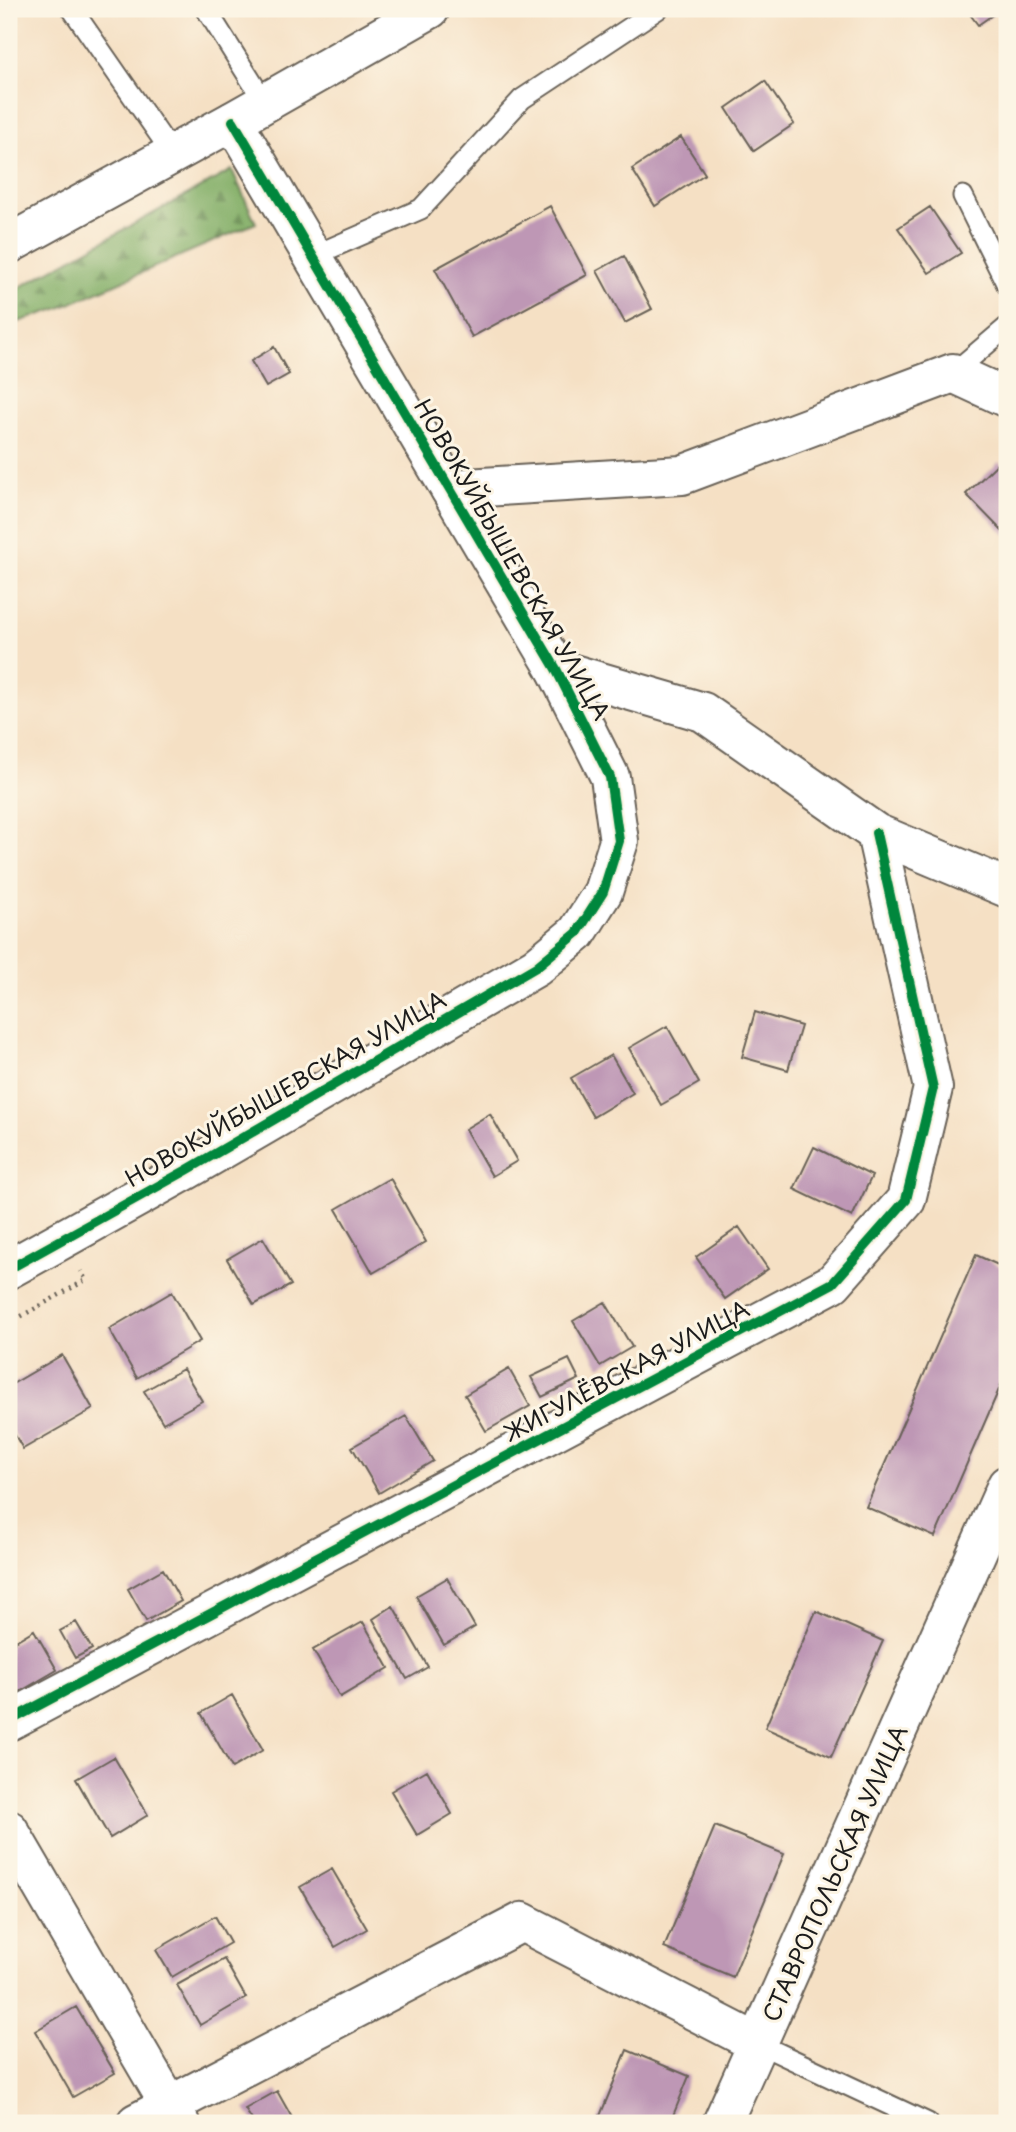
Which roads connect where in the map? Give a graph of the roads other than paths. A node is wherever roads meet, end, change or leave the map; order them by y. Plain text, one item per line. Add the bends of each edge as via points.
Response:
1 (72, 9) edge
2 (206, 9) edge
3 (430, 9) edge
4 (658, 9) edge
5 (249, 112) junction
6 (172, 153) junction
7 (962, 196) dead end
8 (9, 244) edge
9 (313, 256) junction
10 (1007, 285) edge
11 (1007, 327) edge
12 (953, 373) junction
13 (1007, 398) edge
14 (450, 489) junction
15 (556, 669) junction
16 (876, 833) junction
17 (1007, 888) edge
18 (9, 1269) edge
19 (1007, 1485) edge
20 (9, 1721) edge
21 (9, 1830) edge
22 (757, 2043) junction
23 (175, 2114) edge
24 (136, 2123) edge
25 (722, 2123) edge
26 (928, 2123) edge

1 - 6 lane
2 - 5 lane
3 - 5 street
4 - 9 lane via 522,99 421,209
5 - 6 street
5 - 9 street, НОВОКУЙБЫШЕВСКАЯ УЛИЦА
6 - 8 street
7 - 10 lane
9 - 14 street, НОВОКУЙБЫШЕВСКАЯ УЛИЦА
11 - 12 lane
12 - 13 street
12 - 14 street via 682,475
14 - 15 street, НОВОКУЙБЫШЕВСКАЯ УЛИЦА
15 - 16 street via 703,712
15 - 18 street, НОВОКУЙБЫШЕВСКАЯ УЛИЦА via 610,777 618,841 603,892 577,933 536,967
16 - 17 street
16 - 20 street, ЖИГУЛЁВСКАЯ УЛИЦА via 933,1088 906,1200 833,1283
19 - 22 street, СТАВРОПОЛЬСКАЯ УЛИЦА
21 - 23 street
22 - 23 street, СТАВРОПОЛЬСКАЯ УЛИЦА via 522,1922
22 - 25 street
22 - 26 lane
23 - 24 street, СТАВРОПОЛЬСКАЯ УЛИЦА

